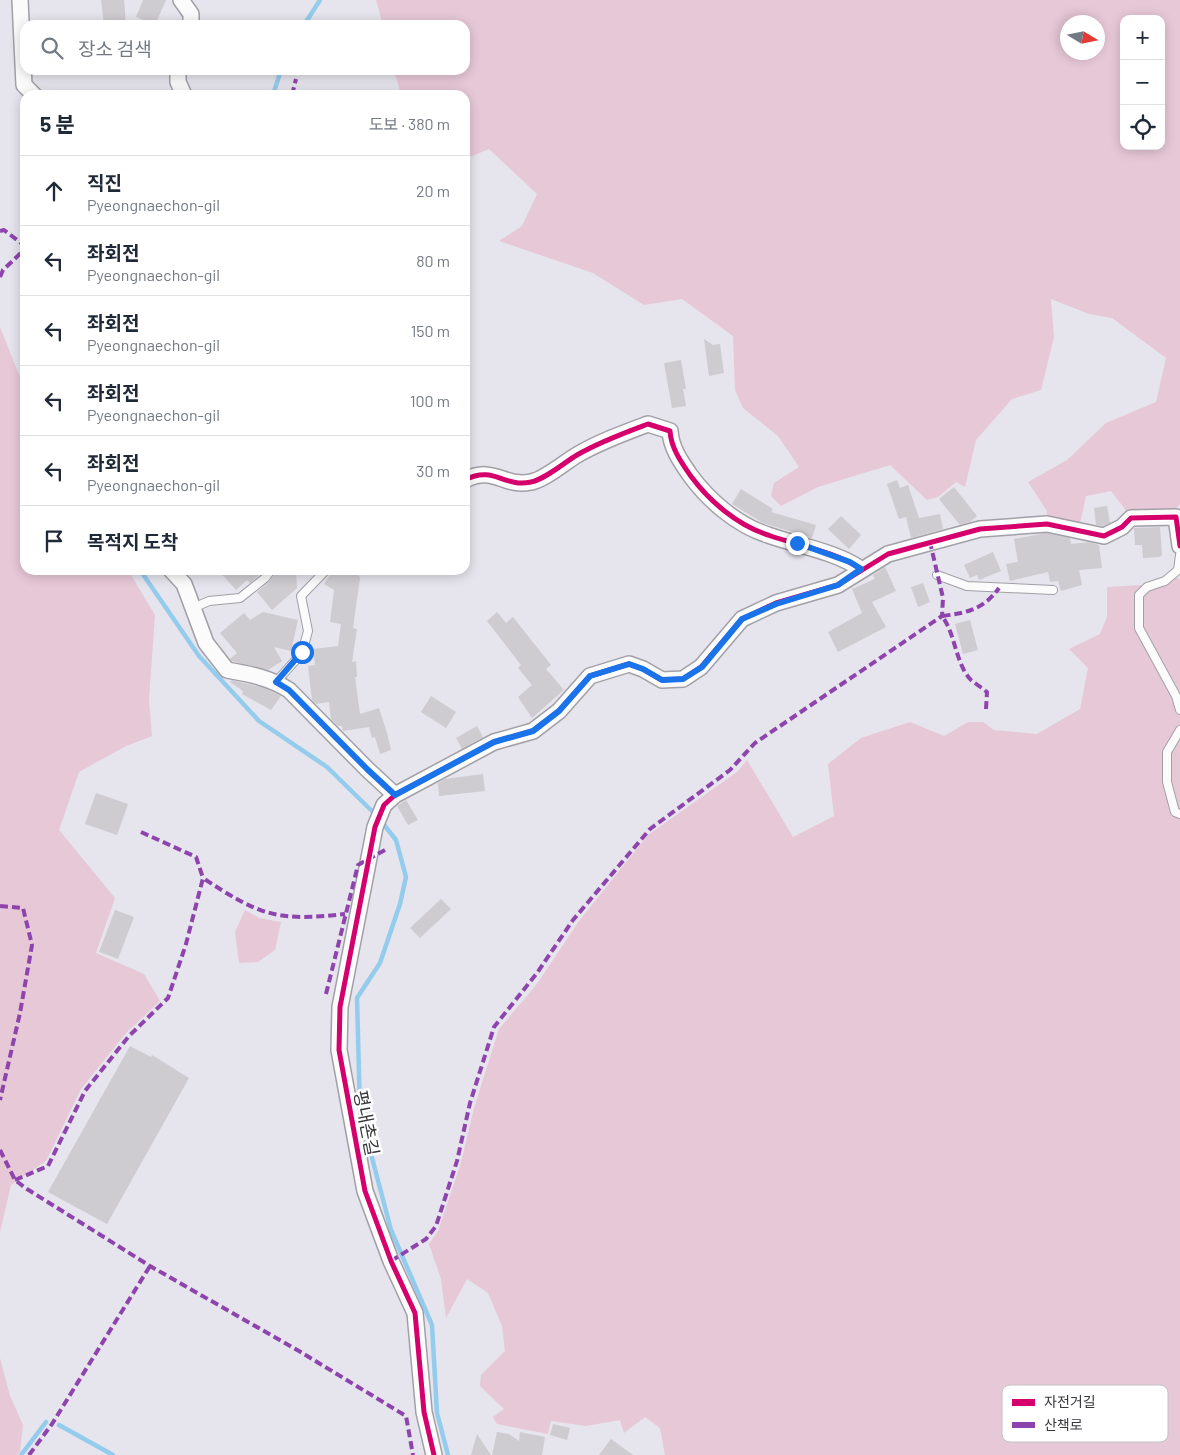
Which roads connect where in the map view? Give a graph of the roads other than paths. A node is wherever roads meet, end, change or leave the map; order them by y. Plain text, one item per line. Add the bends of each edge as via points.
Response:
1 (20, 0) edge
2 (181, 0) edge
3 (21, 20) edge
4 (191, 20) edge
5 (24, 75) edge
6 (178, 75) edge
7 (29, 90) edge
8 (182, 90) edge
9 (470, 478) edge
10 (1178, 514) edge
11 (1180, 546) edge
12 (1180, 555) edge
13 (861, 569) junction
14 (176, 575) edge
15 (265, 575) edge
16 (321, 575) edge
17 (937, 575) dead end
18 (1053, 590) dead end
19 (193, 608) junction
20 (276, 682) junction
21 (1180, 710) edge
22 (1180, 730) edge
23 (390, 800) junction
24 (1180, 814) edge
25 (434, 1455) edge

1 - 3 street
2 - 4 street via 191,14
5 - 7 street via 24,85
6 - 8 street
9 - 13 street via 490,474 517,483 533,482 578,454 648,424 670,431 670,441 682,463 717,506 767,535 850,562
10 - 11 street
10 - 13 street via 1131,518 1104,536 1047,524 980,529 888,554
12 - 21 lane via 1178,570 1139,595 1139,628 1176,696
13 - 23 street via 838,585 776,604 742,619 702,667 683,679 662,680 629,664 590,676 559,711 533,731 494,742
14 - 19 street via 184,584
15 - 19 lane via 240,598 209,601
16 - 20 lane via 301,596 308,631 302,652
17 - 18 lane via 967,586
19 - 20 street via 206,643 227,670
20 - 23 street via 289,690 367,769
22 - 24 lane via 1167,752 1167,782 1175,812
23 - 25 street, 평내촌길 via 375,827 340,1007 339,1050 365,1191 415,1313 424,1412

